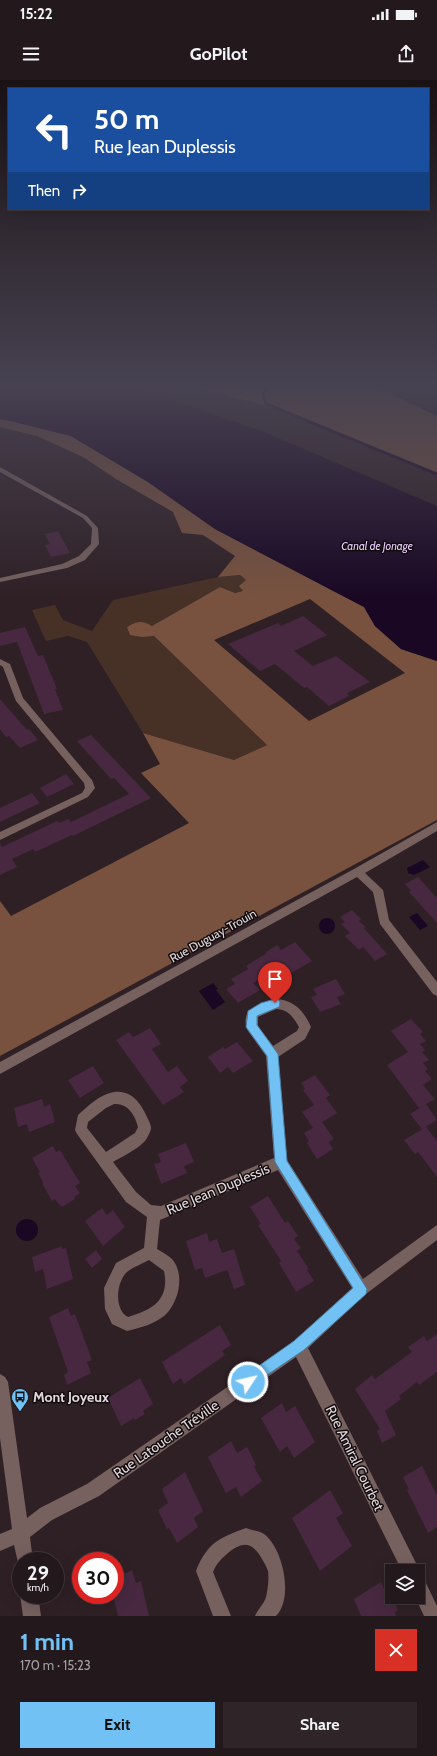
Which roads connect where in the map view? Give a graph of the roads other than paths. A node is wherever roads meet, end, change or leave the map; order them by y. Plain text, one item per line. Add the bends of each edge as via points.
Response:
1 (0, 468) edge
2 (0, 580) edge
3 (0, 662) edge
4 (437, 826) edge
5 (0, 836) edge
6 (358, 872) junction
7 (437, 991) edge
8 (272, 1054) dead end
9 (0, 1068) edge
10 (104, 1161) junction
11 (281, 1162) junction
12 (154, 1212) junction
13 (437, 1232) edge
14 (150, 1252) junction
15 (361, 1289) junction
16 (299, 1346) junction
17 (0, 1382) edge
18 (21, 1533) junction
19 (0, 1543) edge
20 (24, 1552) edge
21 (408, 1564) edge
22 (425, 1599) edge
23 (30, 1604) edge
24 (32, 1616) edge
25 (222, 1616) edge
26 (264, 1616) edge
27 (434, 1616) edge

1 - 2 street via 85,517 95,528 95,544 82,558 64,566
3 - 5 street via 7,666 19,699 89,782 90,788 85,795
4 - 6 street, Rue Duguay-Trouin
6 - 7 street via 378,890 384,921
6 - 9 street, Rue Duguay-Trouin
8 - 11 street, Rue Jean Duplessis
10 - 10 street, Rue Jean Duplessis via 81,1130 82,1119 114,1098 122,1098 133,1104 142,1117 145,1128 140,1137
10 - 12 street, Rue Jean Duplessis via 131,1196 148,1211
11 - 12 street, Rue Jean Duplessis via 161,1213
11 - 15 street, Rue Jean Duplessis
12 - 14 street, Rue Jean Duplessis
13 - 15 street, Rue Latouche Tréville
14 - 14 street via 121,1268 111,1288 112,1309 117,1319 127,1324 152,1316 168,1303 171,1294 172,1277 168,1264
15 - 16 street, Rue Latouche Tréville
16 - 18 street, Rue Latouche Tréville via 93,1490 46,1514
16 - 21 street, Rue Amiral Courbet
17 - 18 street
18 - 19 street, Rue Latouche Tréville
18 - 20 street
22 - 27 street
23 - 24 street
25 - 26 street via 204,1571 212,1557 228,1543 246,1536 258,1540 276,1570 273,1607

